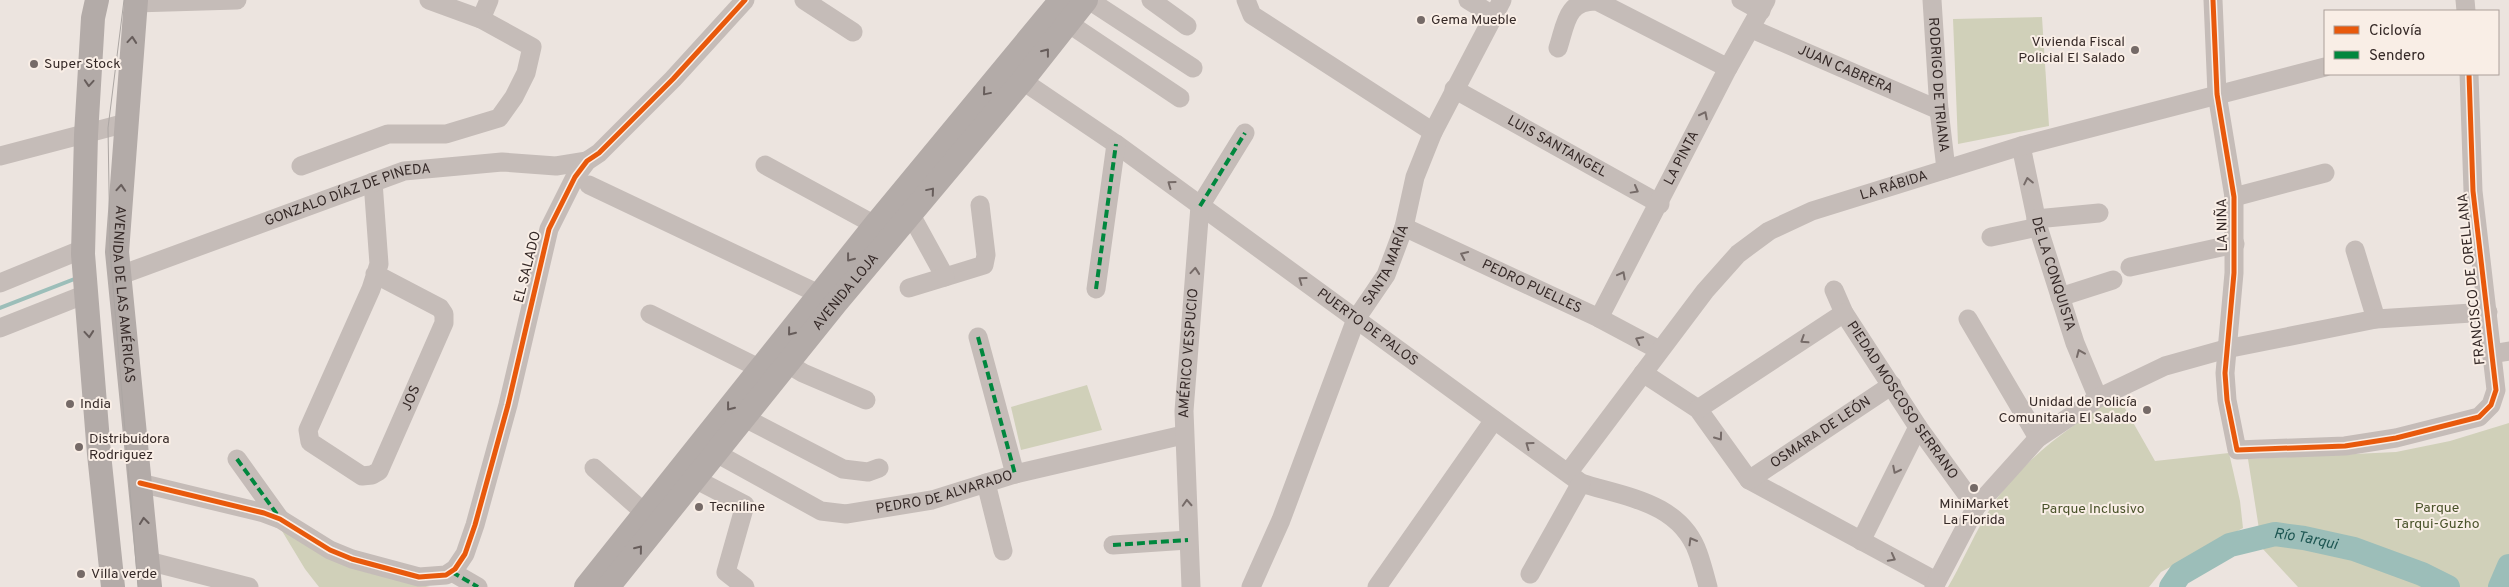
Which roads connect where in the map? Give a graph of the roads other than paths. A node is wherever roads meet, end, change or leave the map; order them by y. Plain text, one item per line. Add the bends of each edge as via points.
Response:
1 (97, 0) edge
2 (236, 0) edge
3 (429, 0) edge
4 (489, 0) edge
5 (745, 0) edge
6 (804, 0) edge
7 (1061, 0) edge
8 (1088, 0) edge
9 (1151, 0) edge
10 (1246, 0) edge
11 (1468, 0) edge
12 (1741, 0) edge
13 (1932, 0) edge
14 (2213, 0) edge
15 (135, 2) edge
16 (1764, 5) edge
17 (1498, 8) edge
18 (481, 19) junction
19 (1068, 23) junction
20 (1187, 26) dead end
21 (1752, 29) junction
22 (853, 32) dead end
23 (1558, 48) dead end
24 (2324, 67) edge
25 (1194, 68) dead end
26 (1728, 68) junction
27 (1014, 75) junction
28 (2469, 75) edge
29 (1454, 90) junction
30 (2217, 94) junction
31 (1180, 98) dead end
32 (1940, 110) junction
33 (126, 123) junction
34 (1433, 132) junction
35 (1245, 133) dead end
36 (86, 134) junction
37 (1116, 144) junction
38 (2021, 146) junction
39 (0, 156) edge
40 (586, 161) junction
41 (765, 165) dead end
42 (301, 166) dead end
43 (1946, 169) junction
44 (2324, 173) dead end
45 (373, 182) junction
46 (588, 185) dead end
47 (2234, 197) junction
48 (1660, 204) junction
49 (980, 205) dead end
50 (1200, 206) junction
51 (2099, 214) dead end
52 (911, 216) junction
53 (2037, 223) junction
54 (875, 225) junction
55 (1404, 227) junction
56 (1991, 237) dead end
57 (2235, 244) junction
58 (2355, 250) dead end
59 (83, 252) junction
60 (2130, 267) dead end
61 (118, 273) junction
62 (376, 274) junction
63 (945, 277) junction
64 (2113, 280) dead end
65 (0, 283) edge
66 (910, 288) dead end
67 (1096, 289) dead end
68 (85, 290) junction
69 (1834, 290) dead end
70 (821, 295) junction
71 (2060, 297) junction
72 (2488, 312) junction
73 (1844, 313) junction
74 (650, 314) dead end
75 (1356, 318) junction
76 (1599, 318) junction
77 (1968, 319) dead end
78 (2376, 319) junction
79 (0, 328) edge
80 (978, 337) dead end
81 (2226, 349) junction
82 (1659, 350) junction
83 (2500, 352) edge
84 (788, 364) junction
85 (761, 369) junction
86 (1643, 373) junction
87 (1892, 385) junction
88 (2098, 398) junction
89 (866, 400) dead end
90 (1698, 409) junction
91 (2480, 417) joint
92 (745, 418) junction
93 (1494, 420) junction
94 (1918, 426) junction
95 (1183, 435) junction
96 (2038, 438) junction
97 (716, 453) junction
98 (237, 459) dead end
99 (594, 468) dead end
100 (879, 468) dead end
101 (1015, 474) junction
102 (1575, 478) junction
103 (696, 479) junction
104 (1749, 480) junction
105 (140, 483) junction
106 (986, 483) junction
107 (1976, 507) junction
108 (646, 514) junction
109 (280, 519) junction
110 (1188, 540) junction
111 (1861, 541) junction
112 (1113, 546) dead end
113 (1003, 551) dead end
114 (148, 561) junction
115 (452, 572) junction
116 (1530, 574) dead end
117 (1935, 584) edge
118 (113, 587) edge
119 (150, 587) edge
120 (249, 587) edge
121 (478, 587) edge
122 (586, 587) edge
123 (608, 587) edge
124 (745, 587) edge
125 (1191, 587) edge
126 (1251, 587) edge
127 (1377, 587) edge
128 (1708, 587) edge

1 -> 36 main road via 93,18
2 - 15 street
3 - 18 street
4 - 18 street
5 - 40 street, EL SALADO via 673,79 599,153
6 - 22 street
7 - 27 main road, AVENIDA LOJA
8 - 19 main road, AVENIDA LOJA
8 - 25 street
9 - 20 street
10 - 34 street via 1252,14
11 - 17 street
12 - 16 street
13 - 32 street, RODRIGO DE TRIANA
14 - 30 street, LA NIÑA
33 -> 15 main road, AVENIDA DE LAS AMÉRICAS
16 - 21 street, LA PINTA
17 - 29 street, SANTA MARÍA
18 - 42 street via 532,47 526,73 498,118 446,134 388,134
27 -> 19 main road, AVENIDA LOJA
19 - 31 street
21 - 26 street, LA PINTA
21 - 32 street, JUAN CABRERA
23 - 26 street via 1571,10 1578,2 1597,1
24 - 30 street, LA RÁBIDA
48 -> 26 street, LA PINTA
27 - 37 street, PUERTO DE PALOS
52 -> 27 main road, AVENIDA LOJA
27 -> 54 main road, AVENIDA LOJA
28 - 72 street, FRANCISCO DE ORELLANA via 2473,191
29 - 34 street, SANTA MARÍA
29 -> 48 street, LUIS SANTANGEL
30 - 38 street, LA RÁBIDA
30 - 47 street, LA NIÑA
32 - 43 street, RODRIGO DE TRIANA
33 - 36 street
61 -> 33 main road, AVENIDA DE LAS AMÉRICAS via 117,236
34 - 55 street, SANTA MARÍA via 1415,177
35 - 50 street, AMÉRICO VESPUCIO
36 - 39 street
36 - 59 main road
50 -> 37 street, PUERTO DE PALOS
37 - 67 street
38 - 43 street, LA RÁBIDA
53 -> 38 street, DE LA CONQUISTA
40 - 45 street, GONZALO DÍAZ DE PINEDA via 566,165 502,162 404,171
40 - 115 street, EL SALADO via 567,189 548,229 508,404 482,497 464,554
41 - 54 street
43 - 82 street, LA RÁBIDA via 1812,211 1769,231 1738,254
44 - 47 street
45 - 61 street, GONZALO DÍAZ DE PINEDA
45 - 62 street
46 - 70 street
47 - 57 street, LA NIÑA
76 -> 48 street, LA PINTA
49 - 63 street via 986,256 984,265
75 -> 50 street, PUERTO DE PALOS
95 -> 50 street, AMÉRICO VESPUCIO
51 - 53 street
52 - 63 street
52 - 84 main road, AVENIDA LOJA
53 - 56 street
53 - 71 street, DE LA CONQUISTA
54 -> 70 main road, AVENIDA LOJA
55 - 75 street, SANTA MARÍA via 1386,275
76 -> 55 street, PEDRO PUELLES
57 - 60 street
57 - 81 street, LA NIÑA
58 - 78 street
59 - 65 street
59 - 68 main road
61 - 105 main road, AVENIDA DE LAS AMÉRICAS
62 - 62 street, JOS via 440,308 444,323 379,471 362,476 310,442 308,430
63 - 66 street
64 - 71 street
68 - 79 street
68 -> 118 main road
69 - 73 street, PIEDAD MOSCOSO SERRANO
70 -> 85 main road, AVENIDA LOJA
88 -> 71 street, DE LA CONQUISTA
72 - 78 street, FRANCISCO DE ORELLANA
72 - 83 street, FRANCISCO DE ORELLANA
73 - 87 street, PIEDAD MOSCOSO SERRANO
73 -> 90 street
74 - 85 street
75 - 93 street, PUERTO DE PALOS
75 - 126 street, SANTA MARÍA via 1282,520
82 -> 76 street, PEDRO PUELLES
77 - 96 street
78 - 81 street, FRANCISCO DE ORELLANA
80 - 101 street
81 - 88 street, FRANCISCO DE ORELLANA via 2165,366
81 - 91 street, LA NIÑA via 2227,400 2237,450 2345,446 2396,438
82 - 86 street, LA RÁBIDA
83 - 91 street, FRANCISCO DE ORELLANA via 2496,390 2491,405
84 - 89 street
84 - 92 main road, AVENIDA LOJA
85 -> 108 main road, AVENIDA LOJA
86 - 90 street
86 - 102 street, LA RÁBIDA
87 - 94 street, PIEDAD MOSCOSO SERRANO
87 - 104 street, OSMARA DE LEÓN
88 - 96 street, FRANCISCO DE ORELLANA
90 -> 104 street
92 - 97 main road, AVENIDA LOJA
92 - 100 street via 843,469 868,472
102 -> 93 street, PUERTO DE PALOS
93 - 127 street
94 - 107 street, PIEDAD MOSCOSO SERRANO
94 -> 111 street
95 - 101 street, PEDRO DE ALVARADO
110 -> 95 street, AMÉRICO VESPUCIO
96 - 107 street, FRANCISCO DE ORELLANA
97 - 103 main road, AVENIDA LOJA
97 - 106 street, PEDRO DE ALVARADO via 821,511 846,514 932,500
98 - 109 street
99 - 108 street
101 - 106 street, PEDRO DE ALVARADO
102 - 116 street, LA RÁBIDA
128 -> 102 street, PUERTO DE PALOS via 1698,552 1685,530 1665,511 1640,499
123 -> 103 main road, AVENIDA LOJA
103 - 124 street via 745,505 726,572
104 - 111 street
105 - 109 street via 256,510
114 -> 105 main road, AVENIDA DE LAS AMÉRICAS
106 - 113 street
107 - 117 street, FRANCISCO DE ORELLANA
108 - 122 main road, AVENIDA LOJA
109 - 115 street via 346,558 419,577 439,577
110 - 112 street
110 - 125 street, AMÉRICO VESPUCIO
111 -> 117 street
114 - 119 main road, AVENIDA DE LAS AMÉRICAS
114 - 120 street
115 - 121 street

